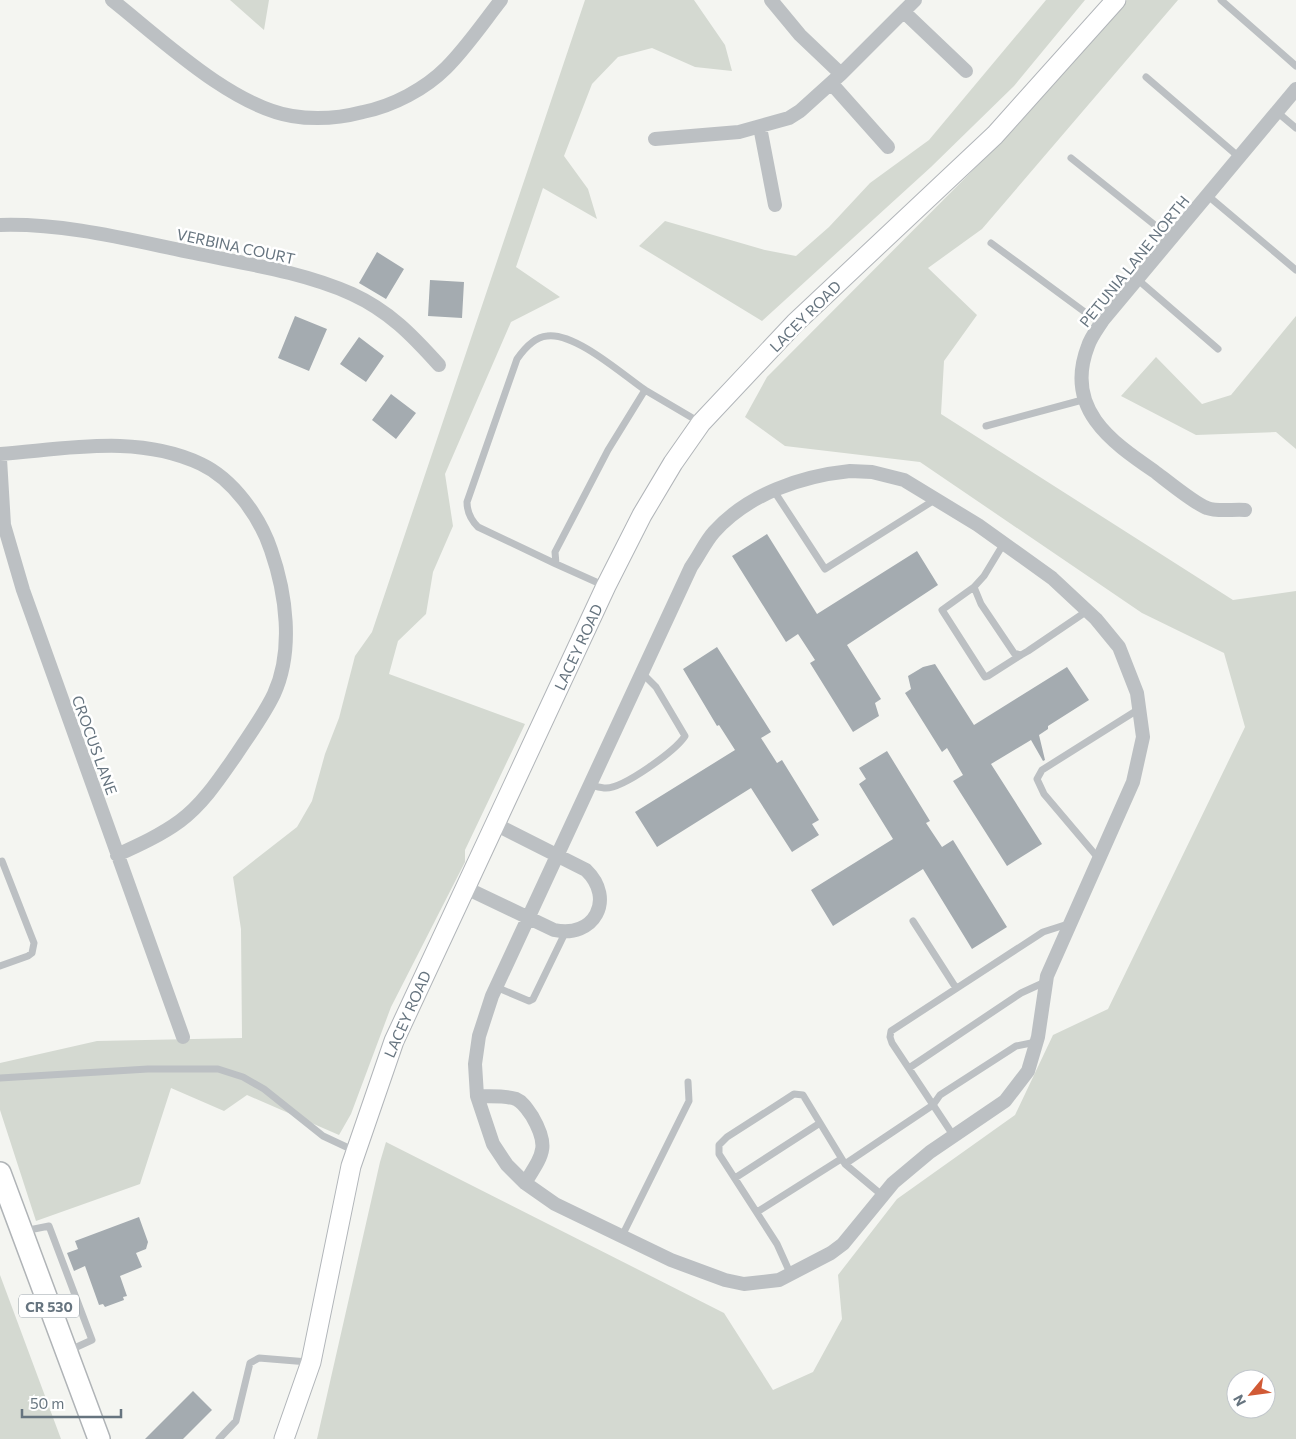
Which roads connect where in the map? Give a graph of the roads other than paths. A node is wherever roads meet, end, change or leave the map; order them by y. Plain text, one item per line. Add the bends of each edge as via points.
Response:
1 (112, 0) edge
2 (501, 0) edge
3 (771, 0) edge
4 (915, 0) edge
5 (1116, 0) edge
6 (1221, 0) edge
7 (904, 12) junction
8 (1296, 66) edge
9 (966, 70) dead end
10 (1146, 77) dead end
11 (836, 79) junction
12 (1296, 89) edge
13 (1277, 112) junction
14 (760, 127) junction
15 (1296, 128) edge
16 (655, 139) dead end
17 (888, 147) dead end
18 (1239, 157) junction
19 (1071, 158) dead end
20 (1207, 196) junction
21 (775, 205) dead end
22 (0, 226) edge
23 (1171, 238) junction
24 (991, 243) dead end
25 (1296, 270) edge
26 (1137, 279) junction
27 (1100, 324) junction
28 (1218, 349) dead end
29 (439, 365) dead end
30 (645, 390) junction
31 (1086, 399) junction
32 (701, 423) junction
33 (986, 426) dead end
34 (0, 454) edge
35 (0, 459) edge
36 (774, 491) junction
37 (937, 499) junction
38 (1245, 510) dead end
39 (1004, 544) junction
40 (556, 564) junction
41 (606, 586) junction
42 (974, 587) junction
43 (1087, 611) junction
44 (1020, 655) junction
45 (642, 673) junction
46 (1139, 709) junction
47 (590, 785) junction
48 (495, 824) junction
49 (117, 855) junction
50 (557, 856) junction
51 (2, 860) dead end
52 (1100, 860) junction
53 (466, 888) junction
54 (528, 918) junction
55 (913, 922) dead end
56 (1071, 922) junction
57 (565, 933) junction
58 (0, 966) edge
59 (1046, 982) junction
60 (496, 987) junction
61 (956, 988) junction
62 (183, 1037) dead end
63 (1037, 1042) junction
64 (909, 1068) junction
65 (0, 1078) edge
66 (688, 1082) dead end
67 (477, 1096) junction
68 (933, 1105) junction
69 (820, 1123) junction
70 (953, 1135) junction
71 (355, 1151) junction
72 (843, 1161) junction
73 (0, 1173) edge
74 (735, 1178) junction
75 (525, 1182) junction
76 (883, 1196) junction
77 (757, 1212) junction
78 (21, 1232) junction
79 (622, 1236) junction
80 (791, 1275) junction
81 (66, 1352) junction
82 (311, 1362) junction
83 (99, 1439) edge
84 (219, 1439) edge
85 (284, 1439) edge

1 - 2 street via 197,68 236,93 264,108 291,116 317,118 370,111 411,93 444,70
3 - 11 street
4 - 7 street
5 - 32 main road, LACEY ROAD via 995,135 795,323
6 - 8 lane
7 - 9 street
7 - 11 street
10 - 18 lane
11 - 14 street via 789,118
11 - 17 street
12 - 13 street, PETUNIA LANE NORTH
13 - 15 lane
13 - 18 street, PETUNIA LANE NORTH
14 - 16 street via 739,132
14 - 21 street
18 - 20 street, PETUNIA LANE NORTH
19 - 23 lane
20 - 23 street, PETUNIA LANE NORTH
20 - 25 lane
22 - 29 street, VERBINA COURT via 70,228 322,283 352,294 384,312 409,330
23 - 26 street, PETUNIA LANE NORTH
24 - 27 lane
26 - 27 street, PETUNIA LANE NORTH
26 - 28 lane
27 - 31 street, PETUNIA LANE NORTH via 1088,344 1082,363 1081,381
30 - 32 lane
30 - 40 lane via 586,490 555,552
30 - 40 lane via 578,344 559,337 539,338 517,358 467,510 478,527
31 - 33 lane
31 - 38 street, PETUNIA LANE NORTH via 1098,426 1112,441 1166,480 1208,508
32 - 41 main road, LACEY ROAD via 672,463
34 - 49 street via 117,445 182,456 203,465 232,487 256,515 276,562 283,596 285,656 274,694 210,792 182,820
35 - 49 street, CROCUS LANE via 4,525 23,590
36 - 37 street via 821,474 872,472 904,480
36 - 37 lane via 825,570
36 - 45 street via 734,514 713,533 691,567
37 - 39 street
39 - 42 lane
39 - 43 street via 1052,578
40 - 41 lane
41 - 48 main road, LACEY ROAD
42 - 44 lane via 981,604 1014,653
42 - 44 lane via 942,610 985,677
43 - 44 lane
43 - 46 street via 1119,647 1138,693
45 - 47 street
45 - 47 lane via 656,687 686,736 679,746 621,784 606,788
46 - 52 street via 1143,737 1140,758
46 - 52 lane via 1042,770 1037,779 1044,794
47 - 50 street
48 - 50 street
48 - 53 main road, LACEY ROAD
49 - 62 street, CROCUS LANE
50 - 54 street
50 - 57 street via 586,870 596,880 601,893 601,904 586,927
51 - 58 lane via 34,943 28,956
52 - 56 street
53 - 54 street
53 - 71 main road, LACEY ROAD via 394,1041
54 - 57 street
54 - 60 street
55 - 61 lane
56 - 59 street
56 - 61 lane via 1043,932
57 - 60 lane via 533,999 529,1001
59 - 63 street
59 - 64 lane via 1020,993
60 - 67 street via 479,1036 475,1064
61 - 64 lane via 891,1032 892,1043
63 - 68 lane via 1016,1046 940,1095
63 - 70 street via 1028,1071 1005,1101
64 - 68 lane
65 - 71 lane via 148,1069 218,1069 243,1077 264,1089 323,1136
66 - 79 lane via 689,1101
67 - 75 street via 493,1144 507,1165
67 - 75 street via 518,1100 541,1132 543,1148 540,1158
68 - 70 lane
68 - 72 lane
69 - 72 lane
69 - 74 lane
69 - 74 lane via 803,1095 794,1094 727,1137 719,1145 719,1154
70 - 76 street via 893,1183
71 - 82 main road, LACEY ROAD
72 - 76 lane
72 - 77 lane
73 - 78 main road, CR 530
74 - 77 lane
75 - 79 street via 555,1204
76 - 80 street via 842,1244
77 - 80 lane
78 - 81 main road, CR 530
78 - 81 lane via 49,1226 92,1340
79 - 80 street via 671,1260 725,1280 744,1284 779,1280
81 - 83 main road, CR 530
82 - 84 lane via 259,1358 250,1363 236,1421
82 - 85 main road, LACEY ROAD

